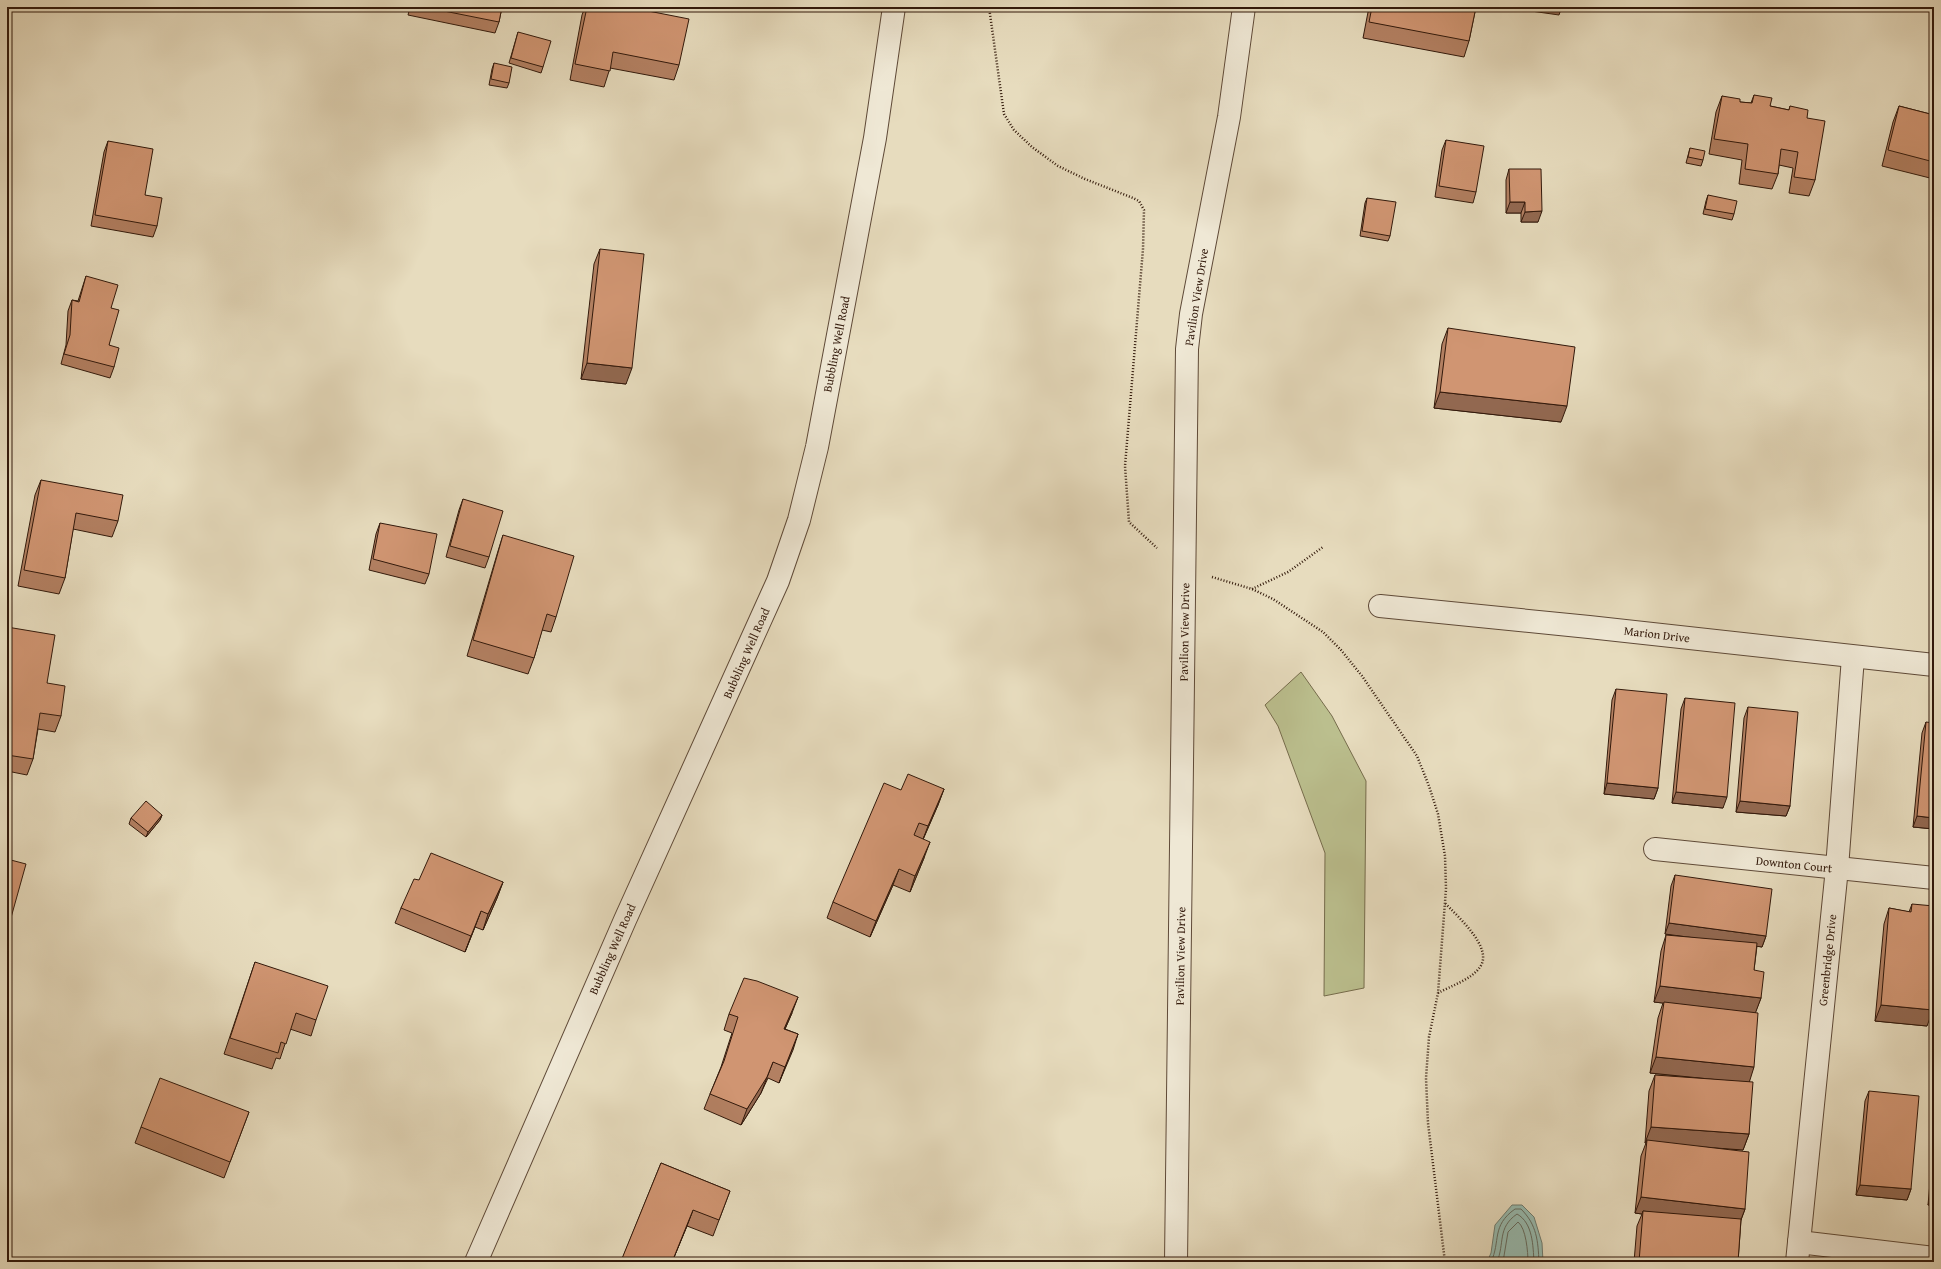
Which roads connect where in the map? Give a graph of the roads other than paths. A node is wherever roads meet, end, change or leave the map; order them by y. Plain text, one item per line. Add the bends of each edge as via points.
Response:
1 (894, 7) edge
2 (1244, 7) edge
3 (1380, 606) dead end
4 (1853, 657) junction
5 (1934, 665) edge
6 (1655, 849) dead end
7 (1836, 868) junction
8 (1934, 878) edge
9 (1798, 1252) edge
10 (1934, 1258) edge
11 (476, 1262) edge
12 (1176, 1262) edge

1 - 11 street, Bubbling Well Road via 874,146 817,447 800,520 778,581 625,920
2 - 12 street, Pavilion View Drive via 1228,117 1191,314 1187,349
3 - 4 street, Marion Drive
4 - 5 street, Marion Drive
4 - 7 street, Greenbridge Drive
6 - 7 street, Downton Court
7 - 8 street, Downton Court
7 - 9 street, Greenbridge Drive
9 - 10 street

